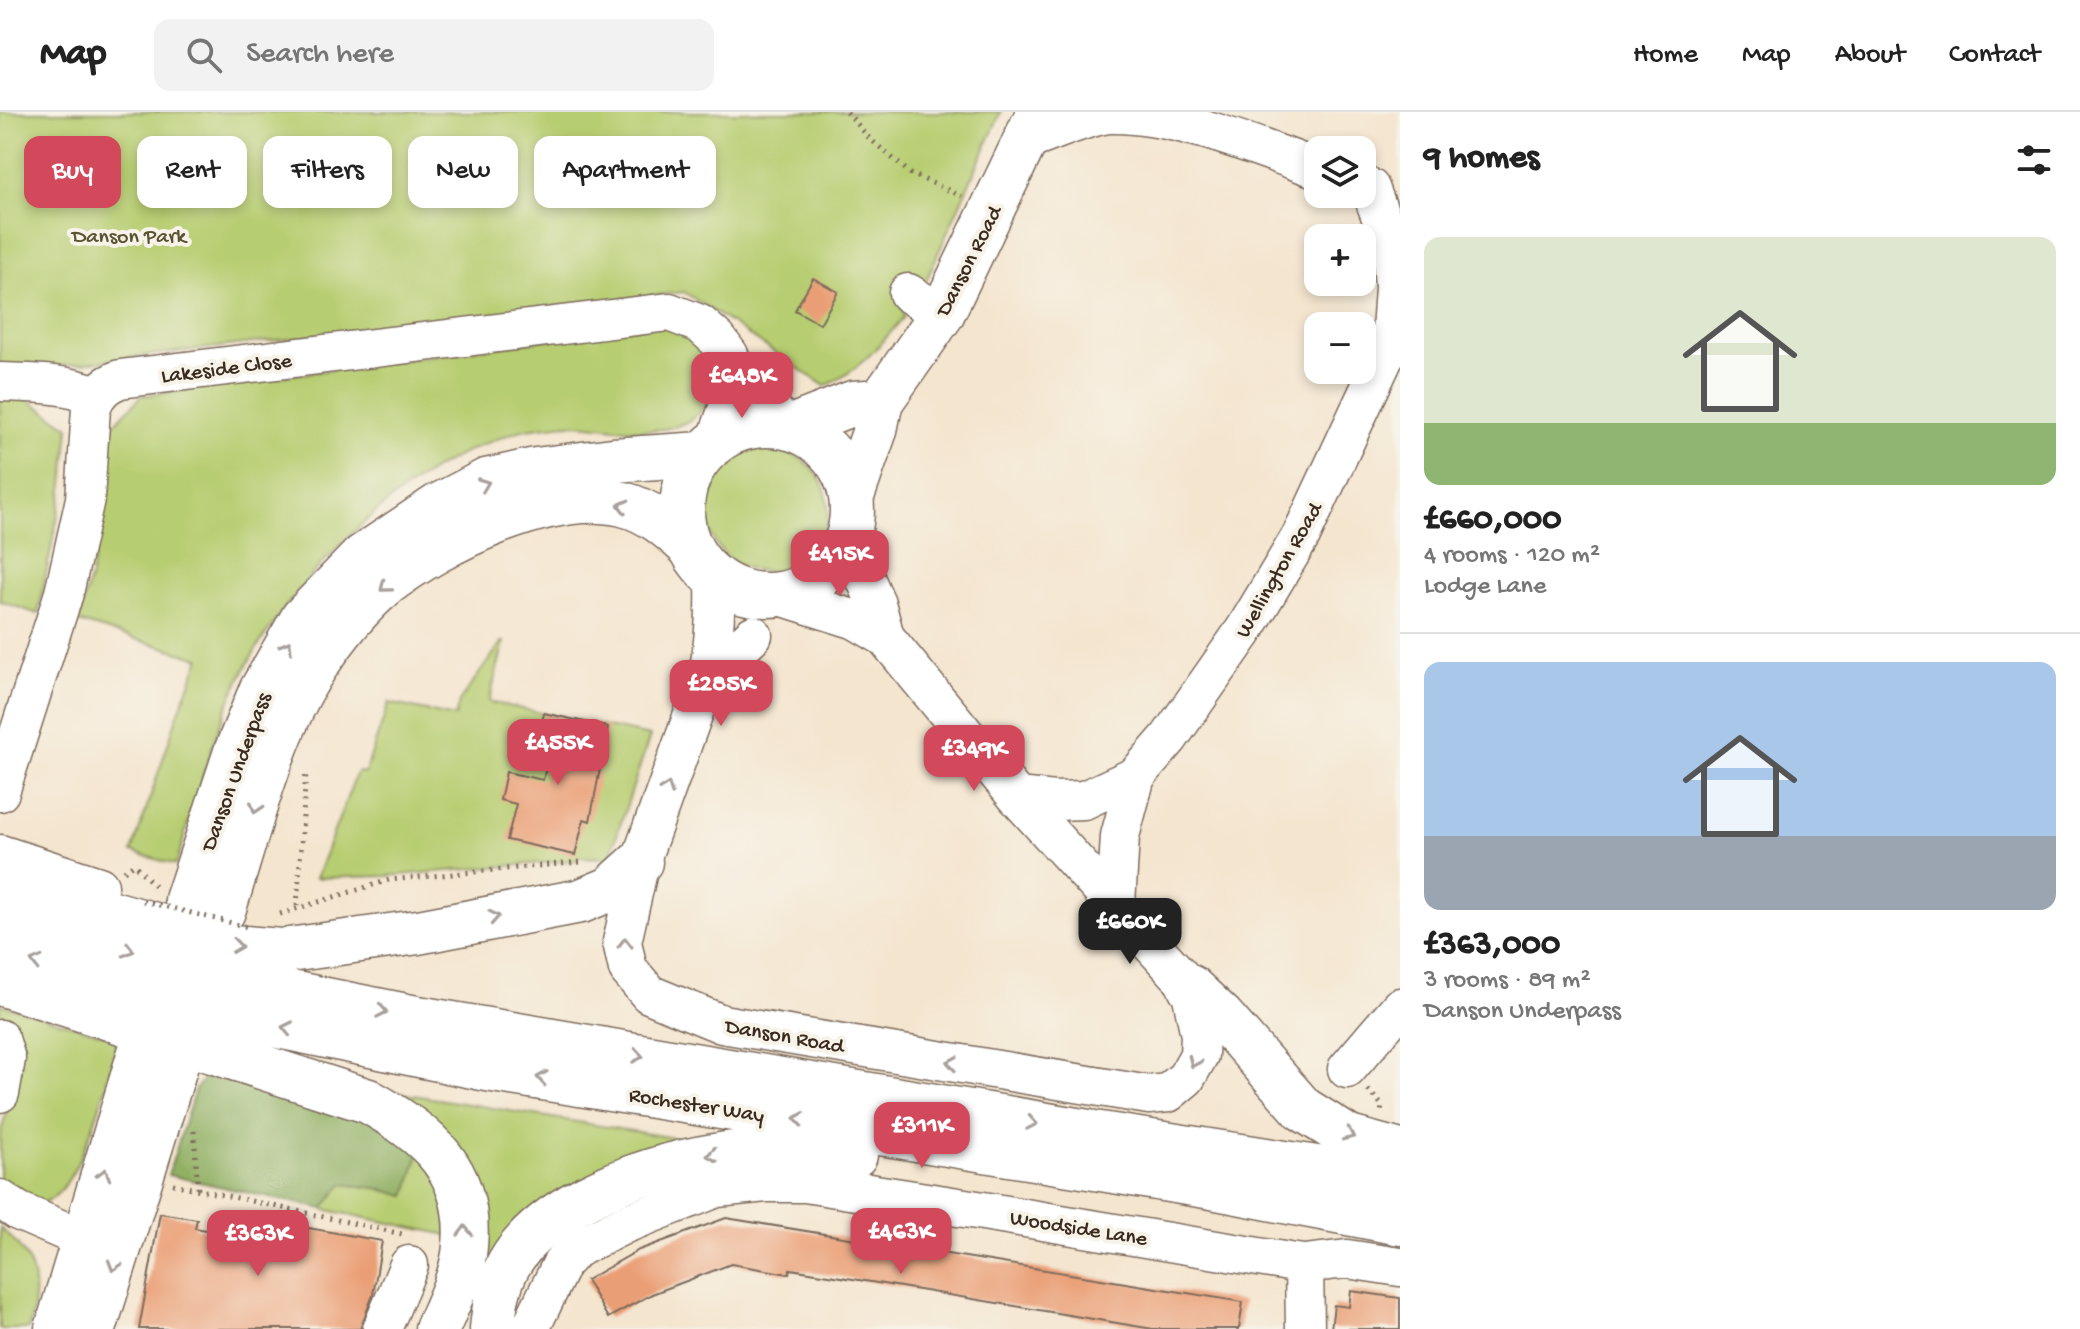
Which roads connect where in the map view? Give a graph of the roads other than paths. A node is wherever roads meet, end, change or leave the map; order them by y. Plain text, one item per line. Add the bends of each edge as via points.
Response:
1 (1168, 114) edge
2 (1033, 126) edge
3 (1304, 164) edge
4 (1377, 192) edge
5 (1395, 340) edge
6 (738, 379) junction
7 (0, 382) edge
8 (97, 395) junction
9 (881, 401) junction
10 (786, 426) junction
11 (709, 448) junction
12 (852, 496) junction
13 (848, 540) junction
14 (702, 562) junction
15 (777, 595) junction
16 (753, 635) dead end
17 (885, 637) junction
18 (713, 653) junction
19 (1136, 776) junction
20 (0, 792) edge
21 (1017, 797) junction
22 (0, 854) edge
23 (640, 862) junction
24 (0, 881) edge
25 (99, 886) road end
26 (1116, 904) junction
27 (0, 914) edge
28 (0, 952) edge
29 (0, 983) edge
30 (1190, 987) junction
31 (1400, 1007) edge
32 (0, 1039) edge
33 (1347, 1069) dead end
34 (0, 1093) edge
35 (1400, 1152) edge
36 (1400, 1181) edge
37 (0, 1199) edge
38 (1400, 1225) edge
39 (85, 1240) junction
40 (407, 1250) road end
41 (1304, 1264) junction
42 (1400, 1267) edge
43 (442, 1318) edge
44 (505, 1326) edge
45 (57, 1329) edge
46 (94, 1329) edge
47 (382, 1329) edge
48 (1305, 1329) edge

1 - 2 street via 1120,112
1 - 3 street
2 - 9 main road, Danson Road via 925,303
4 - 5 street, Wellington Road via 1391,244
5 - 19 street, Wellington Road via 1293,549 1244,631
6 - 8 street, Lakeside Close via 717,339 700,324 669,312 120,379
6 - 10 street, Lakeside Close via 766,399
6 - 11 street
7 - 8 street via 53,384
8 - 20 street via 90,416 85,499 64,593
9 - 10 main road via 853,403
9 - 12 main road, Danson Road
10 - 11 main road via 742,429
10 - 12 main road via 812,437 830,453
11 - 14 main road via 689,474 682,497 682,522
14 -> 11 main road, Danson Underpass via 658,519 624,504 591,500 522,512 462,537 387,584 347,622 313,669 289,718 267,772 229,915 236,752 261,691 303,618 362,557 486,481
12 - 13 main road
13 - 15 main road via 817,580
13 - 17 street
14 - 15 main road via 733,589
14 - 18 street, Danson Road via 716,620
15 - 17 street via 856,620
16 - 18 street via 737,650
17 - 21 street
23 -> 18 street, Danson Road
19 - 21 street, Wellington Road via 1084,800
19 - 26 street, Wellington Road via 1120,836
21 - 26 street
22 - 25 street
24 -> 23 main road via 232,947 282,951 581,901 610,889
30 -> 23 street, Danson Road via 1199,1055 1186,1078 1168,1093 1149,1095 722,1024 649,994 628,969 622,942
26 - 30 street
27 -> 36 main road, Rochester Way via 286,992 417,1018
38 -> 28 main road, Rochester Way via 1206,1186 487,1069 278,1026
43 -> 29 main road via 465,1247 458,1182 436,1149 405,1122 368,1101
30 -> 35 main road via 1303,1109 1349,1138
31 - 33 street
32 - 34 street via 6,1059
37 - 39 street
38 -> 44 main road via 1331,1226 844,1154 742,1151 646,1171 571,1205 540,1227 514,1256 500,1285
39 - 45 main road
39 -> 46 main road via 160,1053
40 - 47 street
41 - 42 street, Woodside Lane via 1347,1259
41 - 44 street, Woodside Lane via 820,1186 766,1183 717,1188 575,1249
41 - 48 street
43 - 44 street

